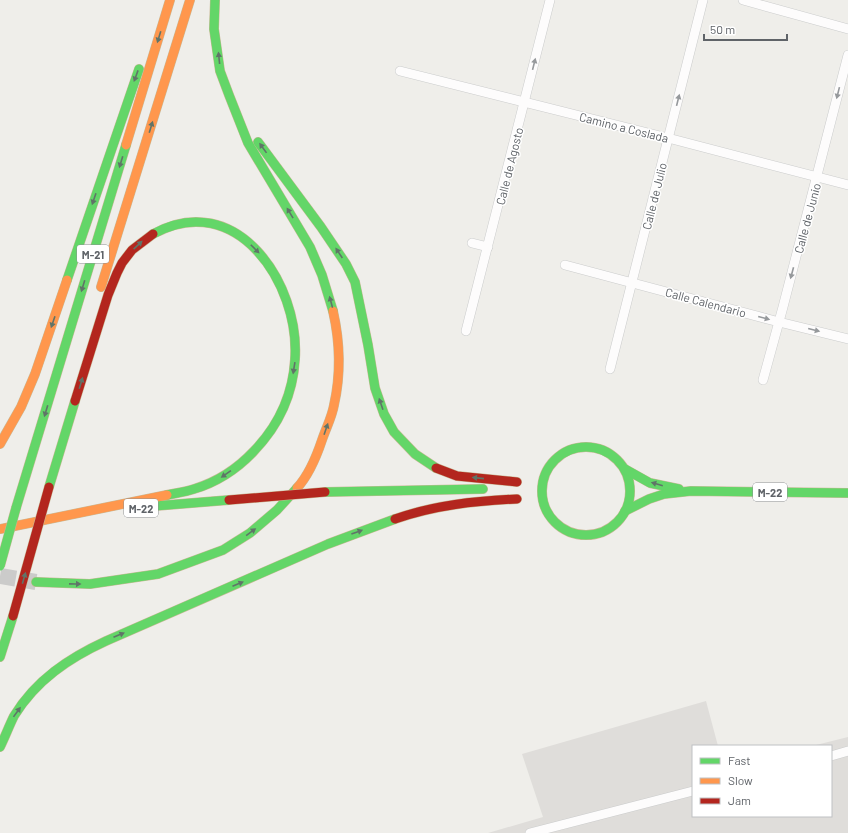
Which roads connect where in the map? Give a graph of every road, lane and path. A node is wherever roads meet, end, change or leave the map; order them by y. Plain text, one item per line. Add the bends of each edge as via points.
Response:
1 (164, 0) edge
2 (170, 0) edge
3 (190, 0) edge
4 (215, 0) edge
5 (550, 0) edge
6 (703, 0) edge
7 (743, 0) edge
8 (848, 29) edge
9 (848, 56) edge
10 (400, 71) dead end
11 (229, 95) junction
12 (525, 102) junction
13 (668, 138) junction
14 (817, 178) junction
15 (848, 185) edge
16 (472, 243) dead end
17 (488, 247) junction
18 (565, 265) dead end
19 (632, 282) junction
20 (779, 322) junction
21 (466, 331) dead end
22 (848, 339) edge
23 (610, 368) dead end
24 (763, 380) dead end
25 (0, 444) edge
26 (547, 468) junction
27 (625, 469) junction
28 (537, 474) dead end
29 (45, 486) junction
30 (478, 490) junction
31 (691, 491) junction
32 (848, 494) edge
33 (536, 505) dead end
34 (545, 510) junction
35 (625, 511) junction
36 (53, 517) junction
37 (0, 529) edge
38 (0, 566) edge
39 (36, 582) tunnel mouth
40 (9, 614) junction
41 (0, 640) edge
42 (0, 657) edge
43 (0, 747) edge
44 (848, 751) edge
45 (832, 756) edge
46 (692, 791) edge
47 (530, 833) edge

1 -> 25 highway via 35,374 21,407
2 -> 38 highway, M-21, bridge
29 -> 3 highway, M-21
11 -> 4 highway via 220,71 214,29
12 -> 5 street, Calle de Agosto
13 -> 6 street, Calle de Julio
7 - 8 street
9 -> 14 street, Calle de Junio
10 - 12 street, Camino a Coslada
30 -> 11 highway, M-22 via 521,481 457,476 434,467 415,454 394,432 384,414 375,388 355,282 322,227 252,134
39 -> 11 highway via 90,584 158,574 223,550 250,533 277,510 299,486 317,456 334,406 338,380 337,327 331,300 310,247 248,143
12 - 13 street, Camino a Coslada
12 - 17 street, Calle de Agosto
13 - 14 street, Camino a Coslada
13 - 19 street, Calle de Julio
14 - 15 street, Camino a Coslada
14 -> 20 street, Calle de Junio
16 - 17 street
17 - 21 street, Calle de Agosto
18 - 19 street, Calle Calendario
19 -> 20 street, Calle Calendario
19 - 23 street, Calle de Julio
20 -> 22 street, Calle Calendario
20 - 24 street, Calle de Junio
26 - 27 highway, M-22 via 562,453 582,446 596,447 609,453
26 - 28 highway, M-22
26 - 34 highway, M-22 via 542,482 541,497
31 -> 27 highway, M-22 via 650,482
27 - 35 highway, M-22 via 630,495
29 -> 36 highway via 105,306 116,276 127,256 144,240 162,229 180,223 210,224 226,228 252,245 265,259 283,289 291,310 295,334 296,359 292,384 285,406 274,426 259,446 242,462 221,477 194,489
40 -> 29 highway, M-21
30 - 36 highway, M-22, bridge via 325,492 169,504
43 -> 30 highway, M-22 via 11,721 33,691 57,668 91,647 269,572 344,537 402,515 458,502 496,498 521,500
31 - 32 highway, M-22
31 - 35 highway, M-22 via 664,494
33 - 34 highway, M-22
34 - 35 highway, M-22 via 562,529 586,535 610,528
36 - 37 highway, M-22
40 - 41 highway, M-21
40 - 42 highway
44 - 45 street
46 - 47 street

